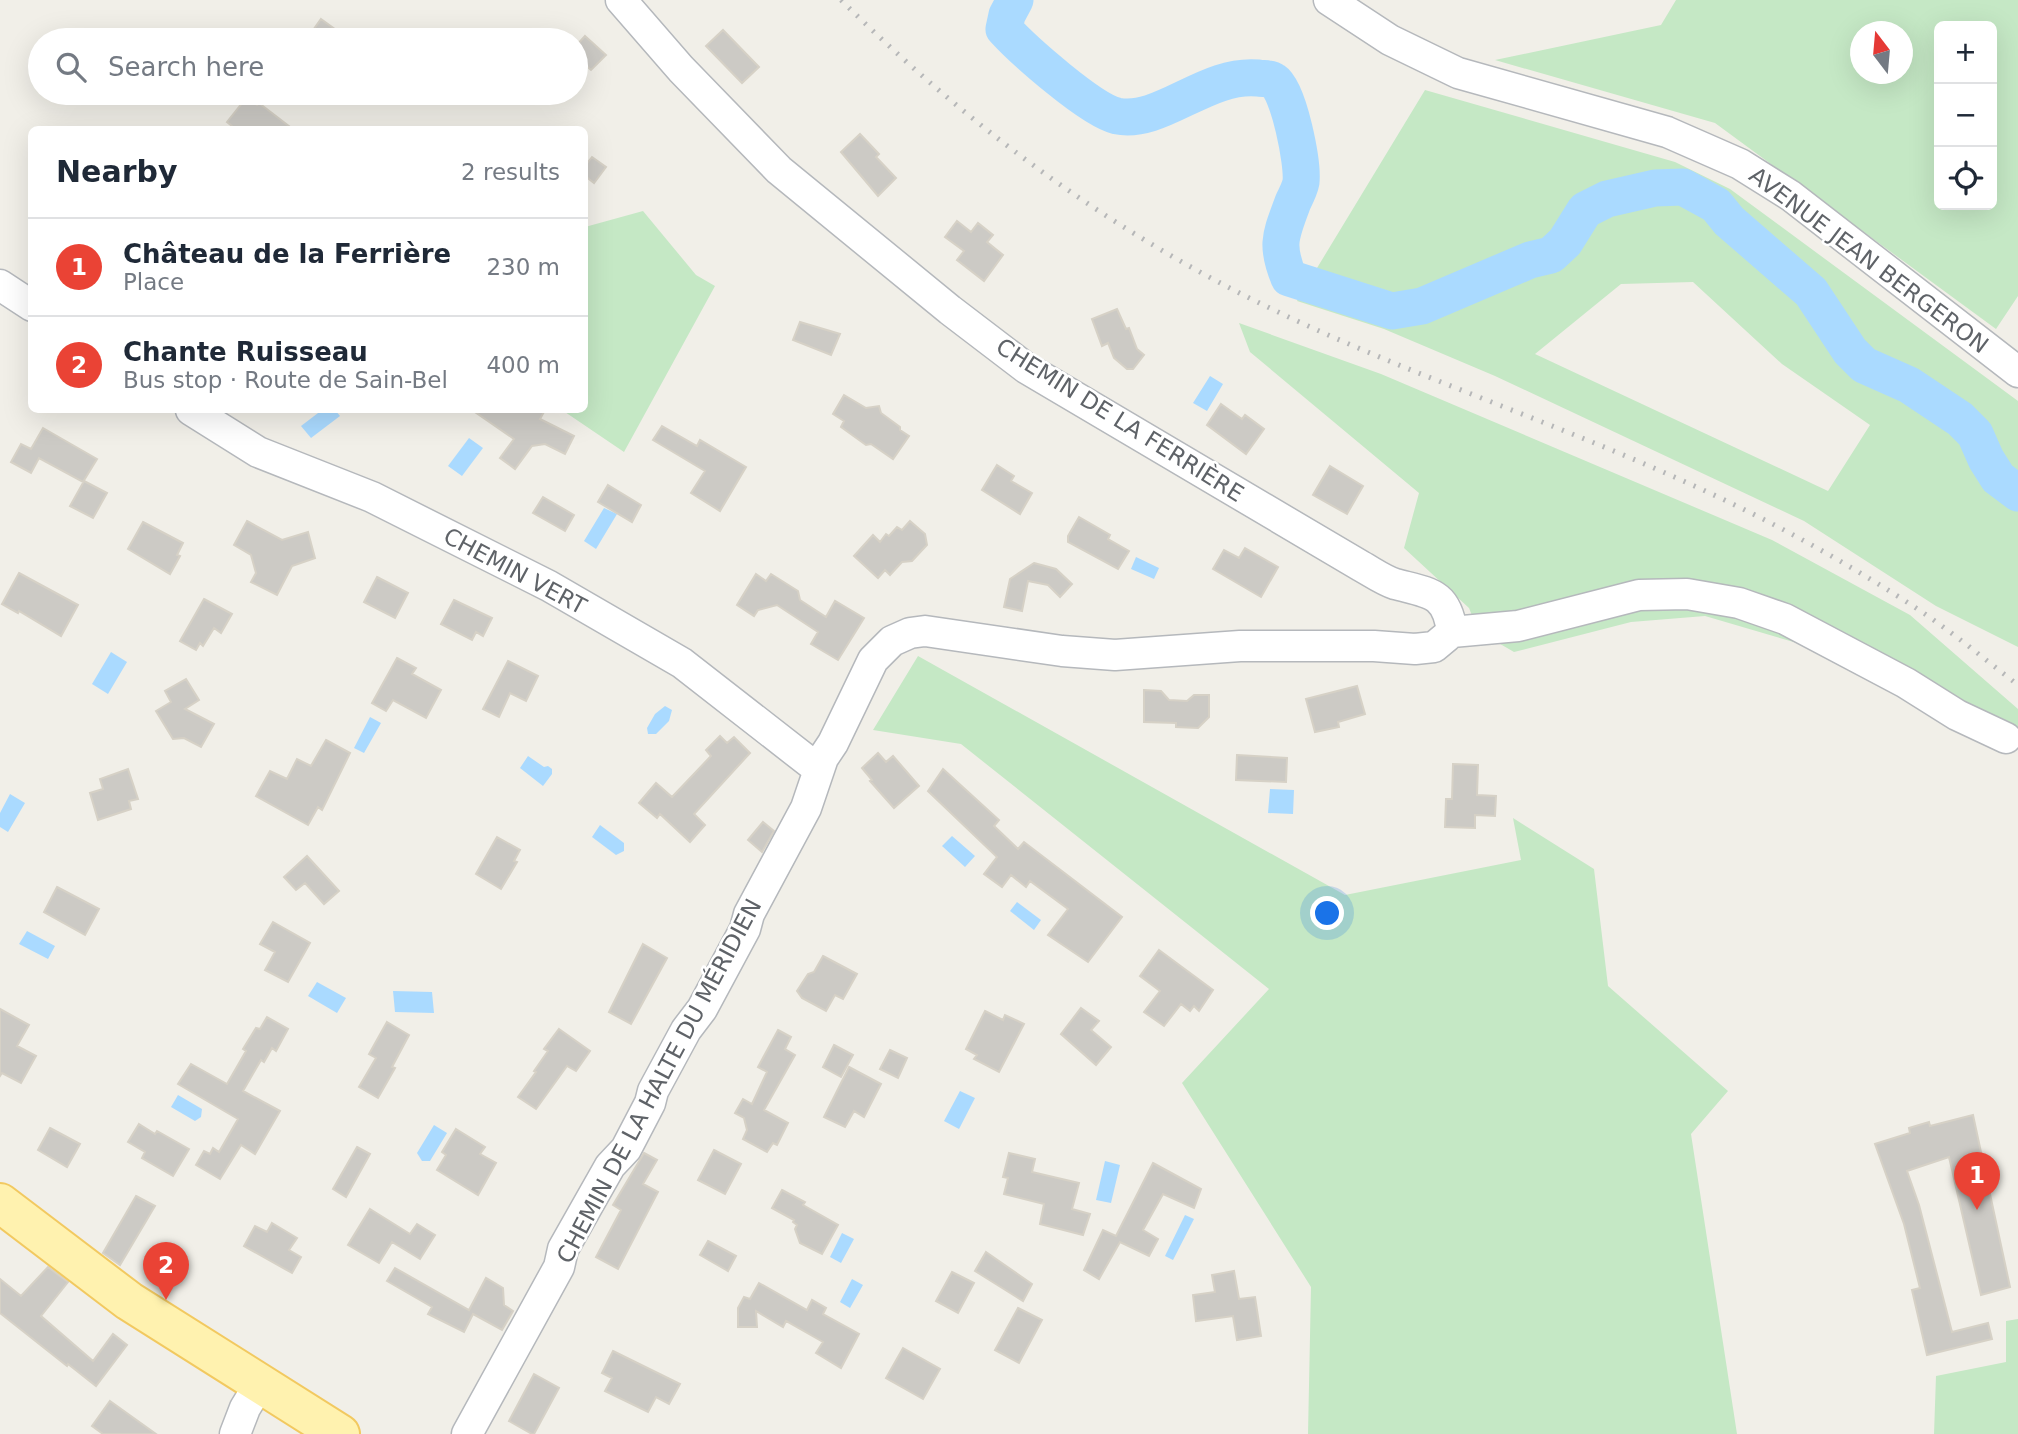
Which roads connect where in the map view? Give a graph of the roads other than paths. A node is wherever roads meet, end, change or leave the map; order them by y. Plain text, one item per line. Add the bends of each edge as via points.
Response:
1 (621, 0) edge
2 (1329, 0) edge
3 (0, 285) edge
4 (28, 303) edge
5 (2018, 372) edge
6 (196, 413) edge
7 (1452, 632) junction
8 (2006, 738) dead end
9 (818, 769) junction
10 (0, 1203) edge
11 (260, 1385) junction
12 (235, 1434) edge
13 (340, 1434) edge
14 (467, 1434) edge

1 - 7 street, CHEMIN DE LA FERRIÈRE via 779,170 1026,368 1361,566 1392,583 1439,599 1447,608
2 - 5 street, AVENUE JEAN BERGERON via 1390,40 1458,73 1667,132 1740,164 1791,196
3 - 4 street
6 - 9 street, CHEMIN VERT via 258,452 372,497 549,586 682,663
7 - 8 street, CHEMIN DE LA HALTE DU MÉRIDIEN via 1518,626 1639,596 1687,594 1739,603 1785,619
7 - 9 street, CHEMIN DE LA HALTE DU MÉRIDIEN via 1434,647 1415,649 1240,646 1115,655 941,632 910,633 891,641 873,660
9 - 14 street, CHEMIN DE LA HALTE DU MÉRIDIEN via 806,808 745,929 653,1091 626,1149 610,1166 570,1237 559,1267
10 - 11 main road via 129,1301
11 - 12 street
11 - 13 main road

